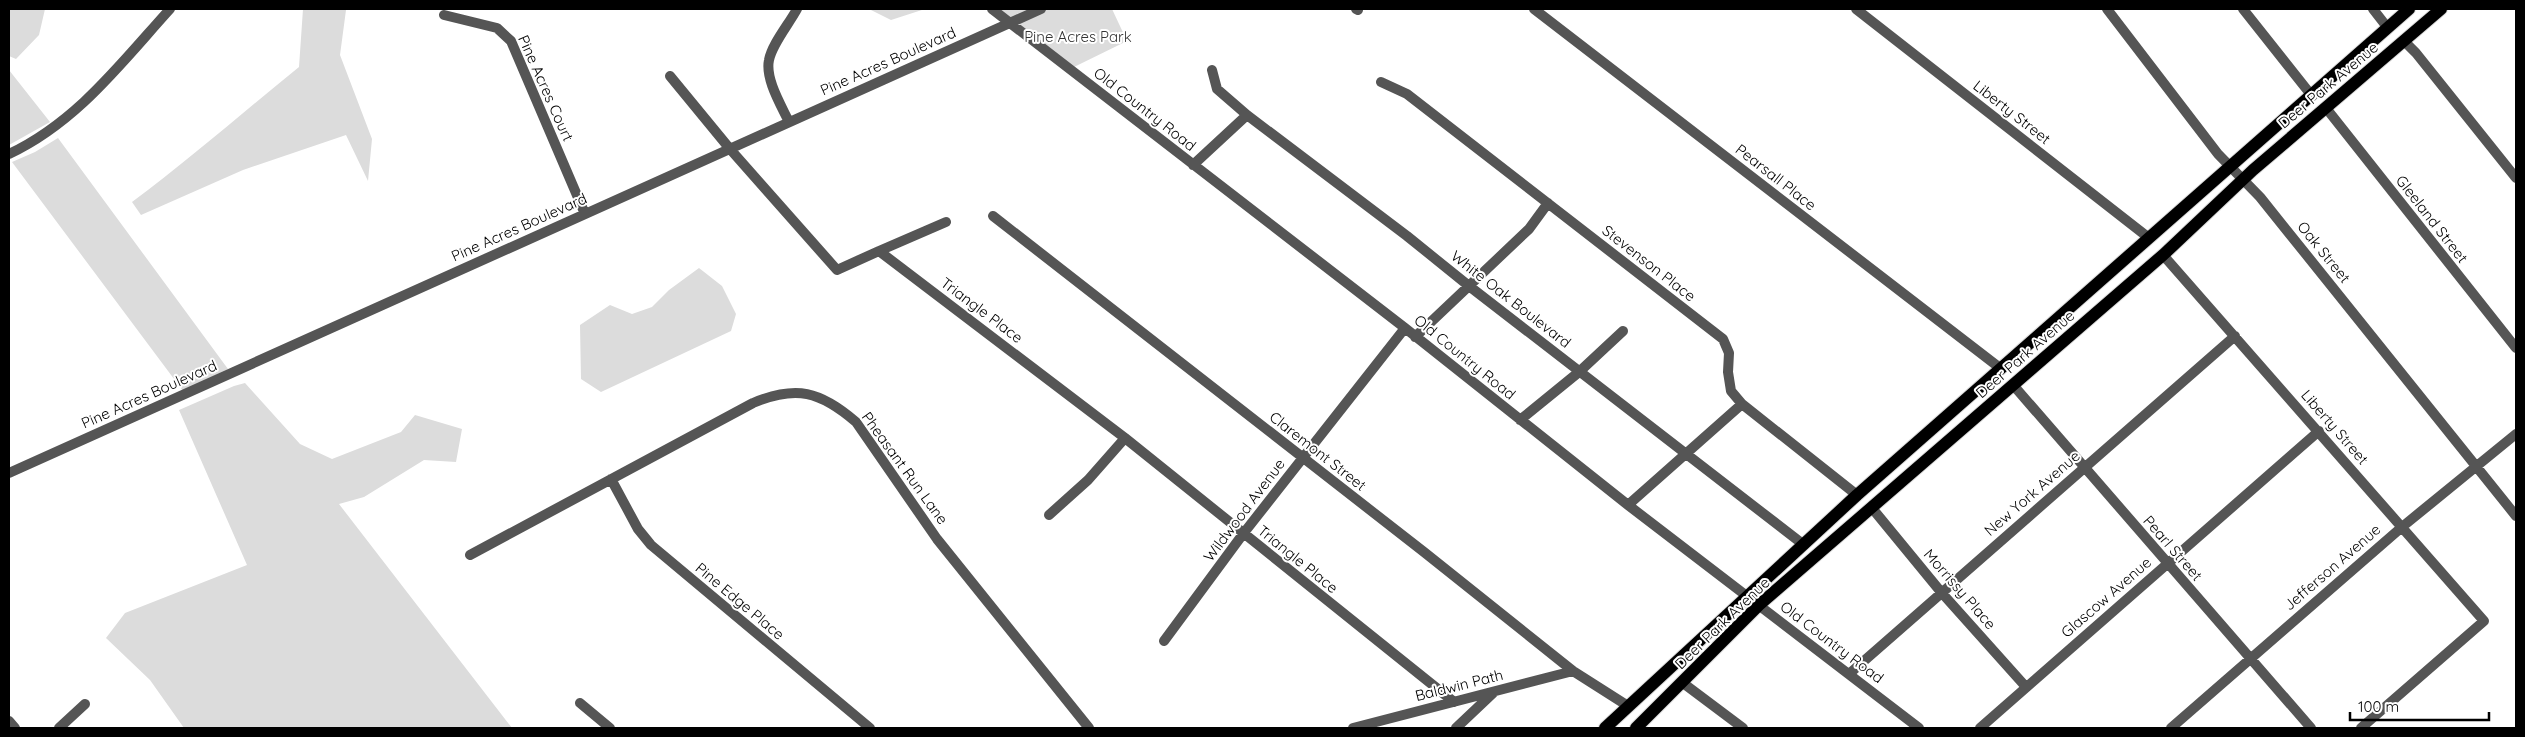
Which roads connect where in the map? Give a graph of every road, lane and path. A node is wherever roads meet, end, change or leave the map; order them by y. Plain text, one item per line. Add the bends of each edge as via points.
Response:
1 (170, 9) edge
2 (797, 9) edge
3 (992, 9) edge
4 (1041, 9) edge
5 (1534, 9) edge
6 (1856, 9) edge
7 (2107, 9) edge
8 (2243, 9) edge
9 (2373, 9) edge
10 (2409, 9) edge
11 (2441, 9) edge
12 (444, 15) dead end
13 (1011, 23) junction
14 (2387, 27) junction
15 (2404, 42) junction
16 (1212, 70) dead end
17 (670, 76) dead end
18 (1381, 82) dead end
19 (2312, 96) junction
20 (2326, 108) junction
21 (1248, 115) junction
22 (789, 122) junction
23 (730, 149) junction
24 (9, 154) edge
25 (1193, 165) junction
26 (2230, 165) junction
27 (2243, 178) junction
28 (2516, 178) edge
29 (1548, 204) junction
30 (585, 214) junction
31 (993, 216) dead end
32 (946, 222) dead end
33 (2149, 238) junction
34 (879, 251) junction
35 (2163, 255) junction
36 (1469, 286) junction
37 (1405, 328) junction
38 (1623, 331) dead end
39 (2235, 336) junction
40 (1416, 337) junction
41 (2516, 348) edge
42 (2000, 368) junction
43 (1579, 372) junction
44 (2014, 386) junction
45 (1742, 404) junction
46 (1520, 420) junction
47 (2319, 431) junction
48 (2516, 434) edge
49 (1125, 438) junction
50 (1688, 454) junction
51 (1302, 458) junction
52 (2476, 466) junction
53 (2083, 468) junction
54 (9, 473) edge
55 (611, 479) junction
56 (1857, 496) junction
57 (1628, 505) junction
58 (1872, 508) junction
59 (1049, 515) dead end
60 (2516, 516) edge
61 (2402, 526) junction
62 (1243, 534) junction
63 (1804, 545) junction
64 (470, 555) dead end
65 (2167, 563) junction
66 (1942, 592) junction
67 (1747, 596) junction
68 (1759, 605) junction
69 (1164, 641) dead end
70 (2249, 658) junction
71 (1573, 671) junction
72 (1849, 674) junction
73 (1684, 683) junction
74 (2026, 687) junction
75 (1494, 692) junction
76 (1454, 702) junction
77 (580, 703) dead end
78 (85, 704) dead end
79 (1628, 706) junction
80 (9, 722) edge
81 (1915, 727) edge
82 (14, 728) edge
83 (59, 728) edge
84 (610, 728) edge
85 (870, 728) edge
86 (1089, 728) edge
87 (1353, 728) edge
88 (1456, 728) edge
89 (1606, 728) edge
90 (1636, 728) edge
91 (1743, 728) edge
92 (1980, 728) edge
93 (2171, 728) edge
94 (2311, 728) edge
95 (2361, 728) edge

1 - 24 street via 78,109 44,135
2 - 22 street via 768,61 770,76
3 - 13 street, Old Country Road
4 - 13 street, Pine Acres Boulevard
5 - 42 street, Pearsall Place
6 - 33 street, Liberty Street
7 - 26 street, Oak Street via 2218,154
8 - 19 street
9 - 14 street
10 - 14 main road, Deer Park Avenue
11 - 15 main road, Deer Park Avenue
12 - 30 street, Pine Acres Court via 497,28 511,41
13 - 22 street, Pine Acres Boulevard
13 - 25 street, Old Country Road
14 - 19 main road, Deer Park Avenue
15 - 20 main road, Deer Park Avenue
15 - 28 street
16 - 21 street, White Oak Boulevard via 1217,89
17 - 23 street
18 - 29 street, Stevenson Place via 1407,94
19 - 26 main road, Deer Park Avenue
20 - 27 main road, Deer Park Avenue
20 - 41 street, Gleeland Street
21 - 25 street
21 - 36 street, White Oak Boulevard
22 - 23 street, Pine Acres Boulevard
23 - 30 street, Pine Acres Boulevard
23 - 34 street via 837,270
25 - 37 street, Old Country Road
26 - 27 street, Oak Street
26 - 33 main road, Deer Park Avenue
27 - 35 main road, Deer Park Avenue
27 - 52 street, Oak Street
29 - 36 street via 1529,229
29 - 45 street, Stevenson Place via 1723,339 1730,353 1730,390
30 - 54 street, Pine Acres Boulevard
31 - 51 street, Claremont Street
32 - 34 street
33 - 42 main road, Deer Park Avenue
34 - 49 street, Triangle Place
35 - 39 street, Liberty Street
35 - 44 main road, Deer Park Avenue
36 - 40 street
36 - 43 street, White Oak Boulevard
37 - 40 street, Old Country Road
37 - 51 street, Wildwood Avenue
38 - 43 street
39 - 47 street, Liberty Street
39 - 53 street, New York Avenue
40 - 46 street, Old Country Road
42 - 56 main road, Deer Park Avenue
43 - 46 street
43 - 50 street, White Oak Boulevard
44 - 53 street, Pearl Street
44 - 58 main road, Deer Park Avenue
45 - 50 street
45 - 56 street, Stevenson Place
46 - 57 street, Old Country Road
47 - 61 street, Liberty Street
47 - 65 street, Glascow Avenue
48 - 52 street, Jefferson Avenue
49 - 59 street via 1088,480
49 - 62 street, Triangle Place
50 - 57 street
50 - 63 street, White Oak Boulevard
51 - 62 street, Wildwood Avenue
51 - 71 street, Claremont Street
52 - 60 street, Oak Street
52 - 61 street, Jefferson Avenue
53 - 65 street, Pearl Street
53 - 66 street, New York Avenue
55 - 64 street, Pheasant Run Lane
55 - 85 street, Pine Edge Place via 638,529 651,545
55 - 86 street, Pheasant Run Lane via 753,402 774,394 794,391 838,406 856,422 937,539
56 - 63 main road, Deer Park Avenue
57 - 67 street, Old Country Road
58 - 66 street, Morrissy Place
58 - 68 main road, Deer Park Avenue
61 - 70 street, Jefferson Avenue
61 - 95 street, Liberty Street via 2484,621
62 - 69 street, Wildwood Avenue
62 - 76 street, Triangle Place
63 - 67 main road, Deer Park Avenue
65 - 70 street, Pearl Street
65 - 74 street, Glascow Avenue
66 - 72 street, New York Avenue
66 - 74 street, Morrissy Place
67 - 68 street, Old Country Road
67 - 79 main road, Deer Park Avenue
68 - 72 street, Old Country Road
68 - 73 main road, Deer Park Avenue
70 - 93 street, Jefferson Avenue
70 - 94 street, Pearl Street
71 - 75 street, Baldwin Path
71 - 79 street, Claremont Street
72 - 81 street, Old Country Road
73 - 90 main road, Deer Park Avenue
73 - 91 street
74 - 92 street, Glascow Avenue
75 - 76 street, Baldwin Path
75 - 88 street
76 - 87 street, Baldwin Path
77 - 84 street
78 - 83 street
79 - 89 main road, Deer Park Avenue
80 - 82 street

